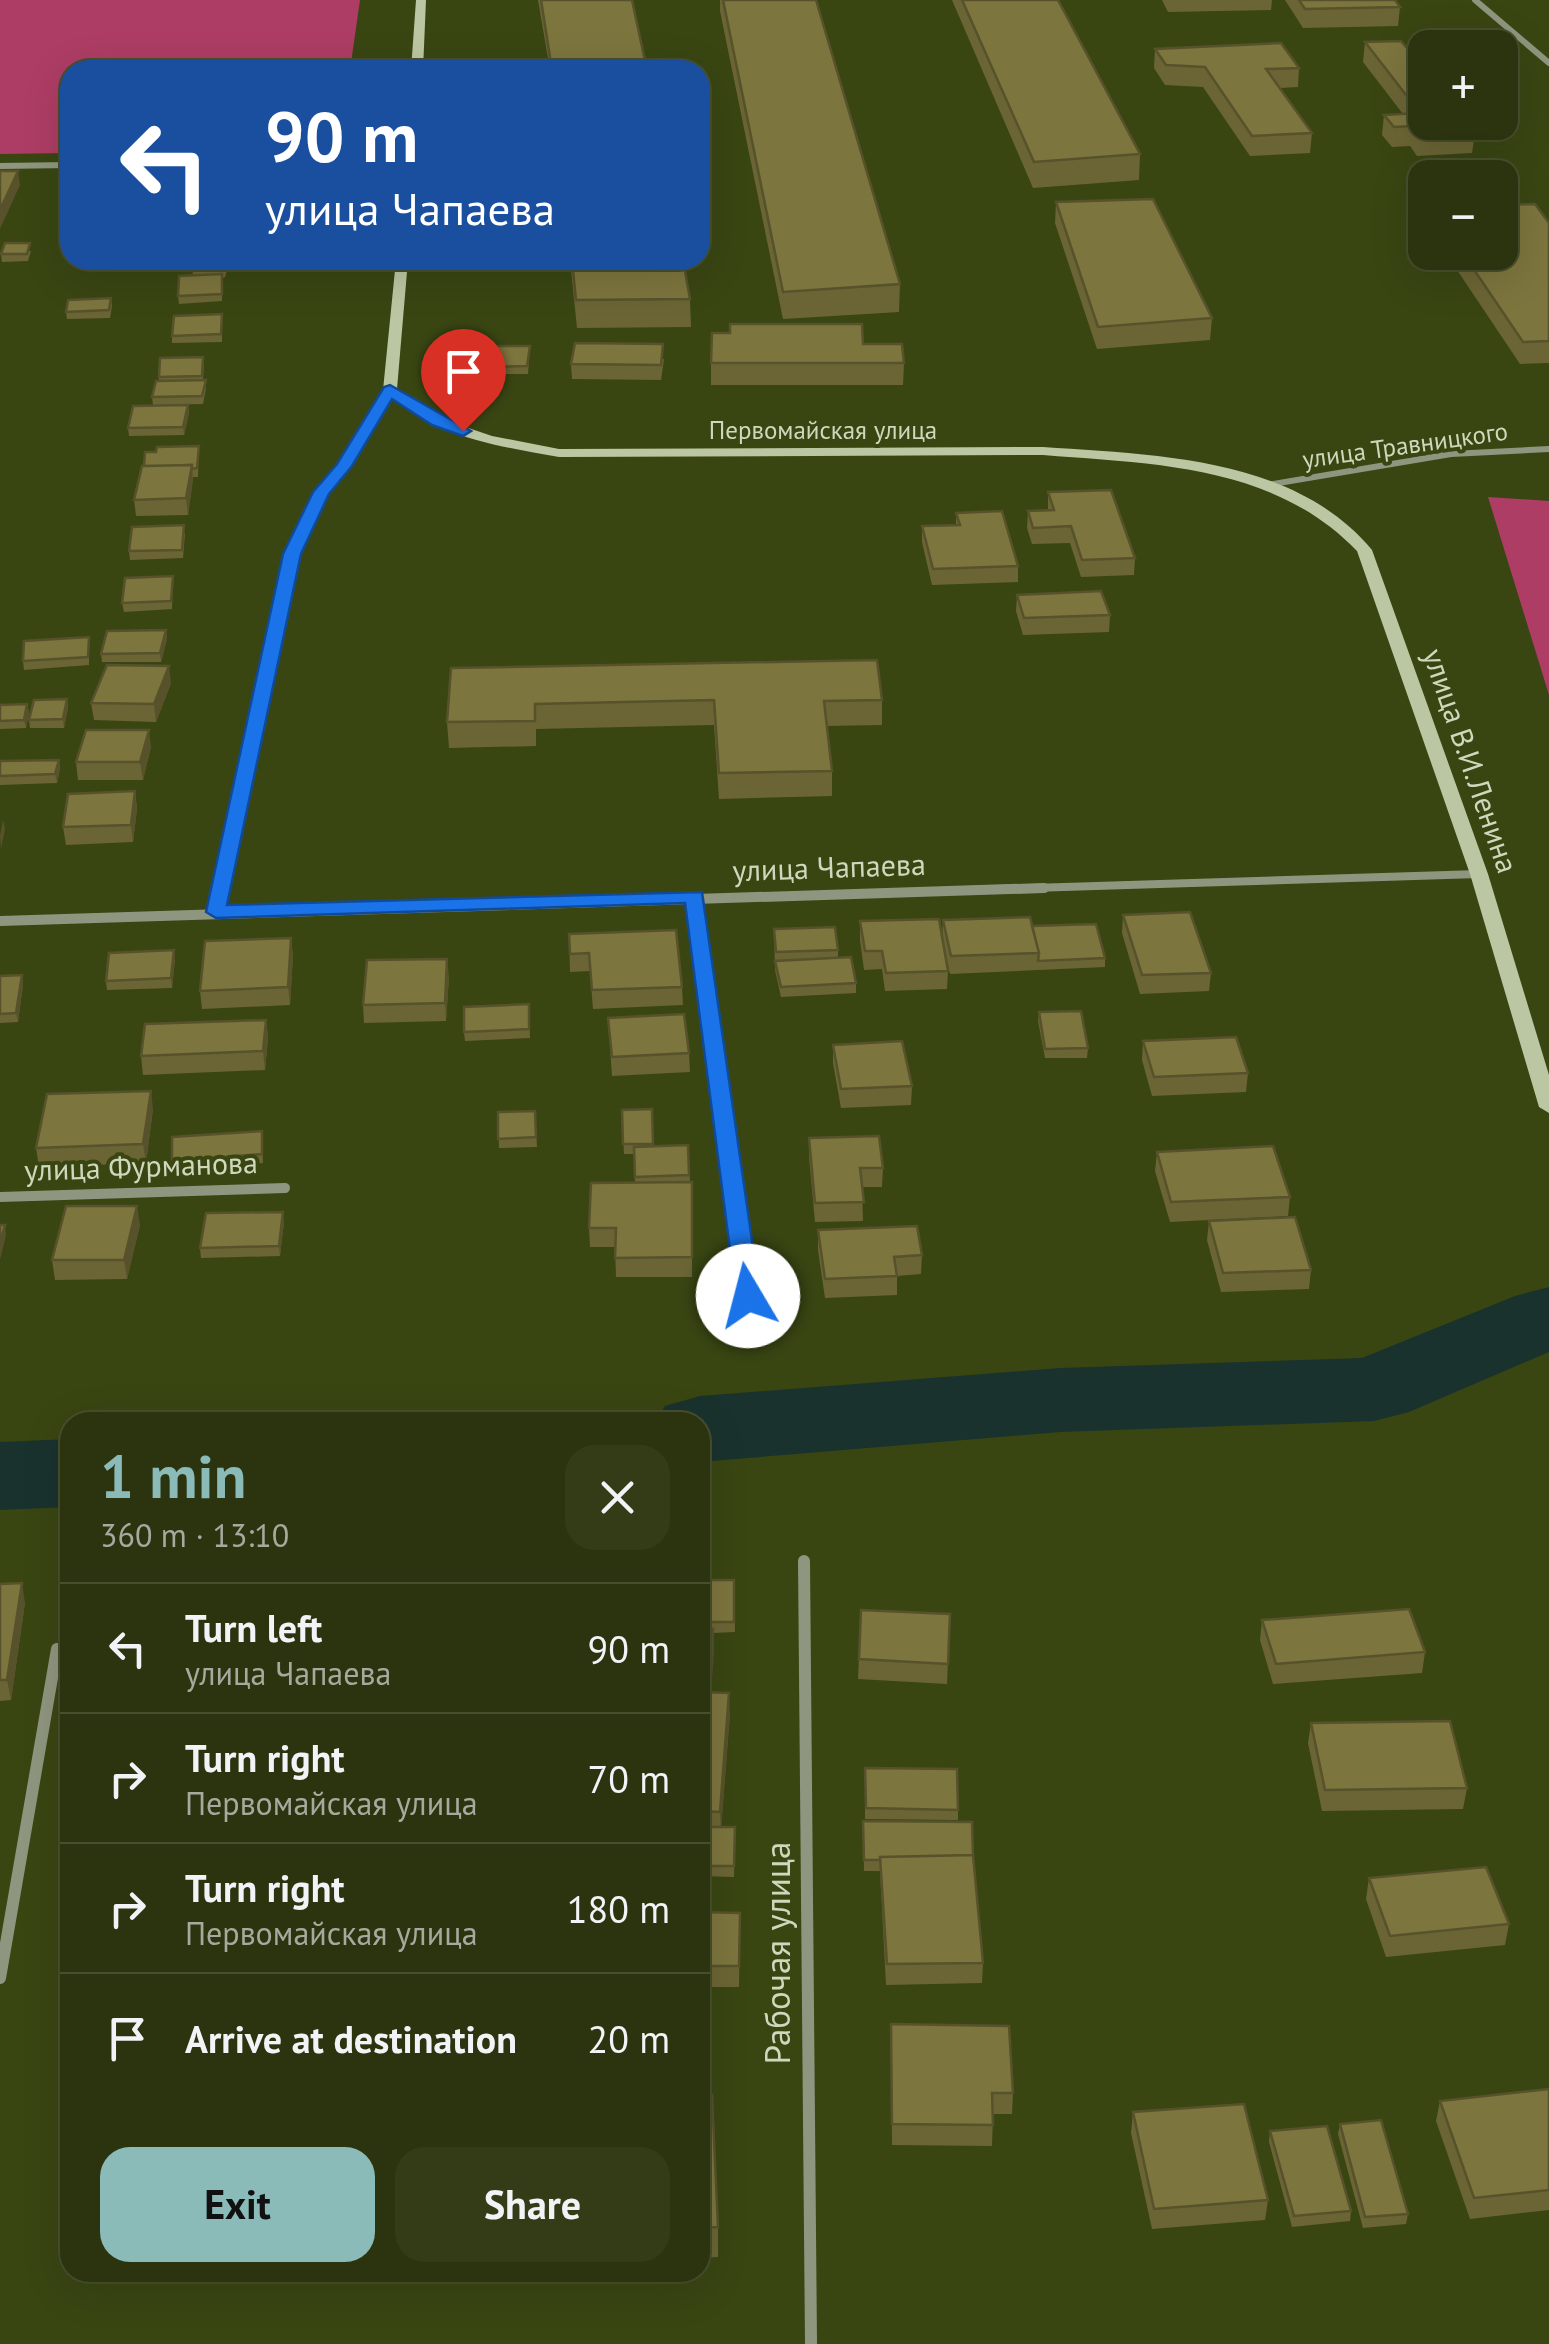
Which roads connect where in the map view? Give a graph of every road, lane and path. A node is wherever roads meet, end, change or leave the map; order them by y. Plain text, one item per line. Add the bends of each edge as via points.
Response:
1 (421, 0) edge
2 (1475, 0) edge
3 (418, 60) edge
4 (1549, 63) edge
5 (60, 165) edge
6 (0, 166) edge
7 (401, 270) edge
8 (390, 390) junction
9 (1549, 449) edge
10 (1267, 485) junction
11 (1479, 874) junction
12 (694, 896) junction
13 (216, 912) junction
14 (0, 920) edge
15 (1549, 1106) edge
16 (284, 1188) dead end
17 (0, 1197) edge
18 (748, 1296) dead end
19 (804, 1561) dead end
20 (57, 1649) dead end
21 (0, 1978) edge
22 (811, 2344) edge

1 - 3 main road
2 - 4 street
5 - 6 street
7 - 8 main road
8 - 10 main road, Первомайская улица via 437,422 559,454 1043,452 1206,470
8 - 13 street via 322,492 292,554
9 - 10 lane, улица Травницкого via 1451,454
10 - 11 main road, улица В.И.Ленина via 1329,516 1364,550
11 - 12 street, улица Чапаева
11 - 15 main road, улица В.И.Ленина
12 - 13 street, улица Чапаева
12 - 18 lane
13 - 14 street, улица Чапаева
16 - 17 street, улица Фурманова
19 - 22 street, Рабочая улица
20 - 21 street

